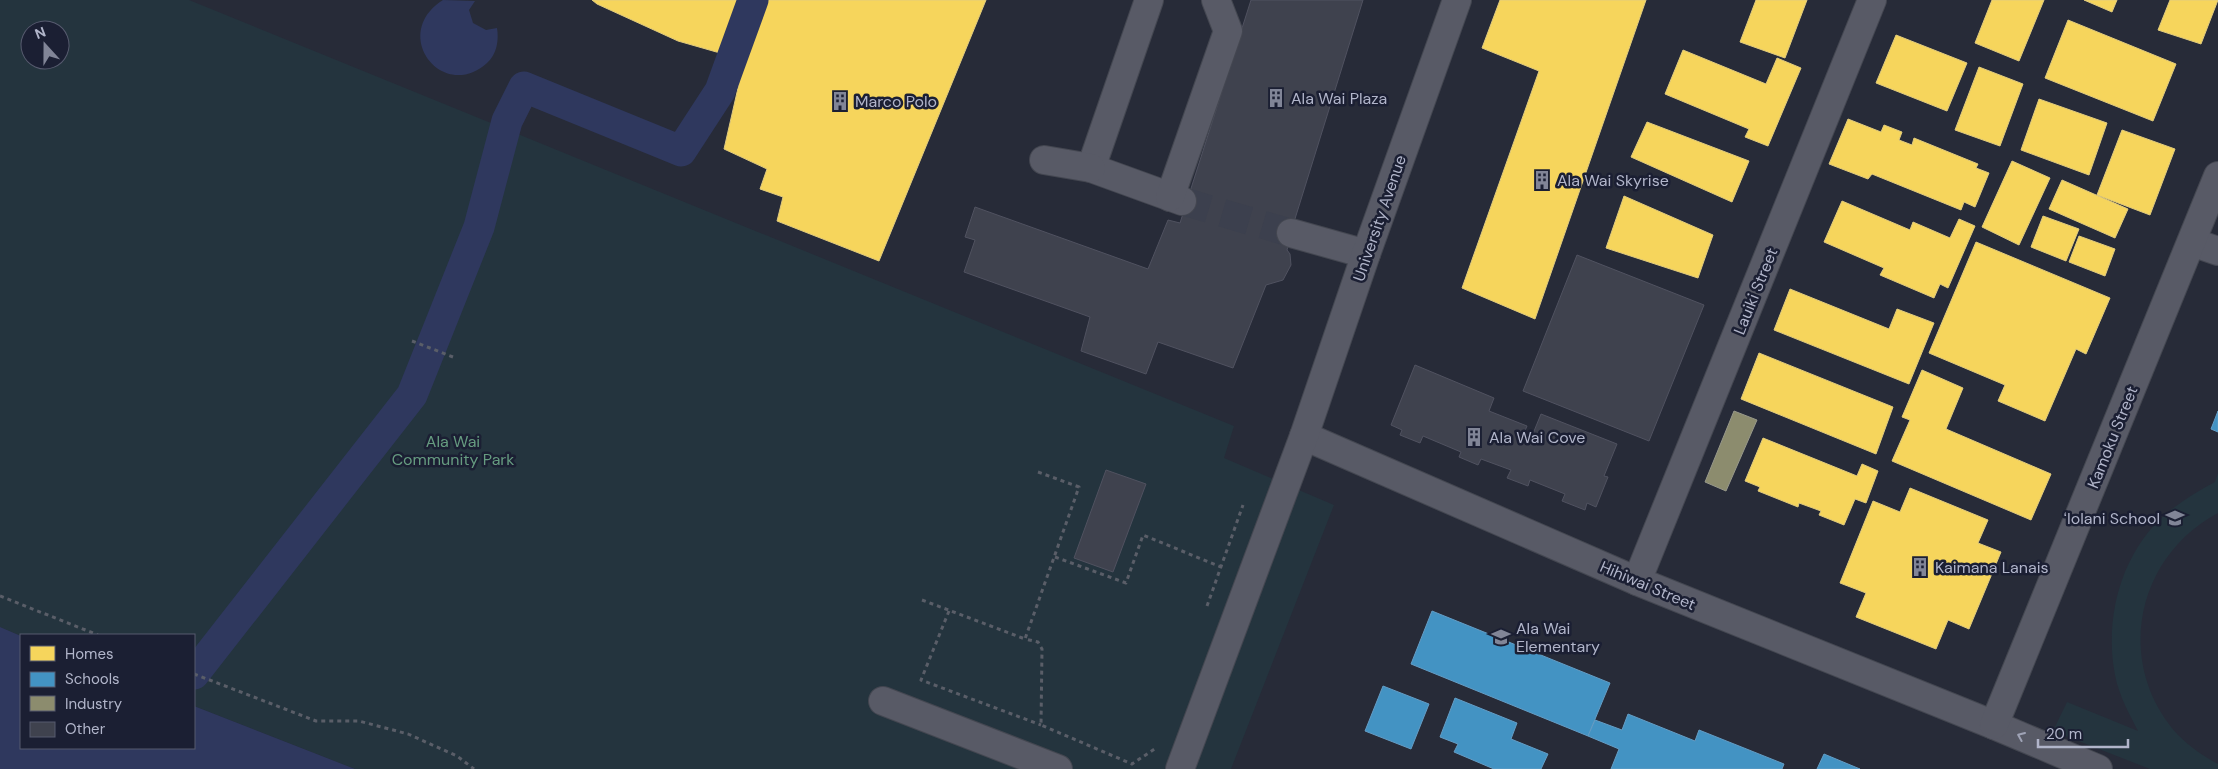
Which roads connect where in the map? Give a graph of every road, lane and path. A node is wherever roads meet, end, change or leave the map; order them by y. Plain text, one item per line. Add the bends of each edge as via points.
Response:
1 (1149, 0) edge
2 (1216, 0) edge
3 (1457, 0) edge
4 (1872, 0) edge
5 (1044, 160) dead end
6 (1091, 168) junction
7 (2218, 179) edge
8 (1291, 233) tunnel mouth
9 (2192, 242) junction
10 (2218, 251) edge
11 (1366, 254) junction
12 (412, 341) dead end
13 (453, 357) dead end
14 (1304, 436) junction
15 (1038, 472) dead end
16 (1243, 505) dead end
17 (1055, 557) junction
18 (1220, 567) junction
19 (1637, 581) junction
20 (0, 596) edge
21 (922, 600) dead end
22 (949, 611) junction
23 (1205, 612) dead end
24 (95, 634) edge
25 (1025, 638) junction
26 (195, 674) edge
27 (883, 701) dead end
28 (1994, 724) junction
29 (1041, 725) junction
30 (1158, 747) dead end
31 (474, 769) edge
32 (1058, 769) edge
33 (1180, 769) edge
34 (2098, 769) edge

1 - 6 street
2 - 6 street via 1228,31 1176,199
3 - 11 street, University Avenue
4 - 19 street, Lauiki Street
5 - 6 street
7 - 9 street, Kamoku Street
8 - 11 street
9 - 10 street
9 - 28 street, Kamoku Street
11 - 14 street, University Avenue
12 - 13 path
14 - 19 street, Hihiwai Street
14 - 33 street, University Avenue
15 - 17 path via 1078,487
16 - 18 path
17 - 18 path via 1126,583 1143,536
17 - 25 path
18 - 23 path
19 - 28 street, Hihiwai Street
20 - 24 path
21 - 22 path
22 - 25 path
22 - 29 path via 922,680
25 - 29 path via 1038,642 1042,649
26 - 31 path via 316,721 359,720 408,734 457,756
27 - 32 street
34 -> 28 street, Hihiwai Street
29 - 30 path via 1132,764

